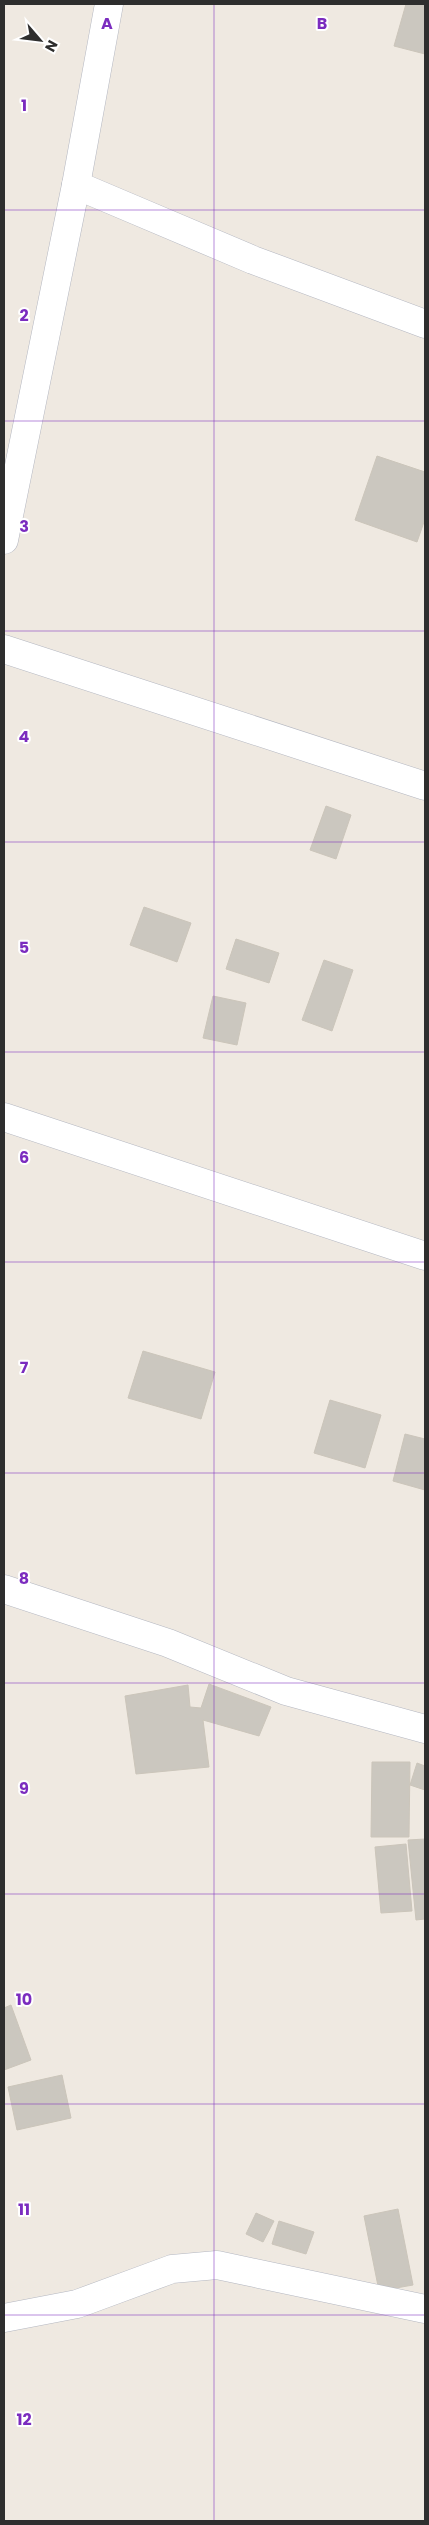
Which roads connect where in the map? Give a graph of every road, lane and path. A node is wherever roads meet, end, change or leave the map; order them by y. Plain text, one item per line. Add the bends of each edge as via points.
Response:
1 (109, 4) edge
2 (76, 185) junction
3 (425, 324) edge
4 (4, 540) edge
5 (4, 649) edge
6 (425, 786) edge
7 (4, 1117) edge
8 (425, 1256) edge
9 (4, 1589) edge
10 (425, 1729) edge
11 (425, 2309) edge
12 (4, 2318) edge

1 - 2 street
2 - 3 street via 253,260
2 - 4 street
5 - 6 street
7 - 8 street
9 - 10 street via 168,1643 286,1691
11 - 12 street via 217,2265 172,2269 77,2304

